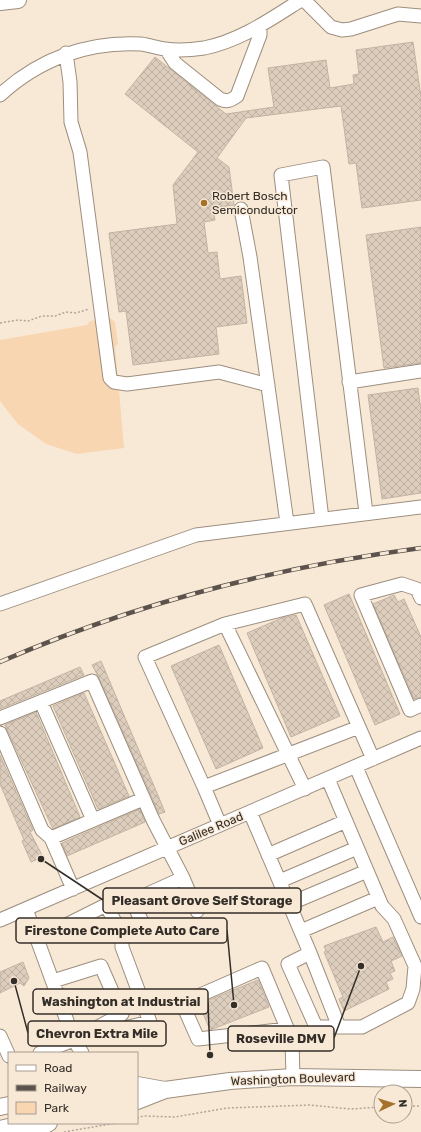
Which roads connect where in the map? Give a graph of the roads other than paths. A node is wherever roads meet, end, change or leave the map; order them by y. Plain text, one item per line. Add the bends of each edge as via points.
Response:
1 (18, 0) edge
2 (302, 0) edge
3 (0, 2) edge
4 (421, 16) edge
5 (260, 27) junction
6 (166, 49) junction
7 (66, 53) junction
8 (0, 94) edge
9 (241, 209) dead end
10 (421, 372) edge
11 (349, 382) junction
12 (268, 385) junction
13 (421, 506) edge
14 (366, 513) junction
15 (322, 519) junction
16 (287, 523) junction
17 (421, 598) edge
18 (0, 604) edge
19 (225, 624) junction
20 (41, 702) junction
21 (421, 705) edge
22 (0, 718) edge
23 (359, 727) junction
24 (0, 734) edge
25 (421, 738) edge
26 (289, 755) junction
27 (373, 759) junction
28 (356, 767) junction
29 (328, 778) junction
30 (204, 787) junction
31 (305, 789) junction
32 (143, 799) junction
33 (250, 812) junction
34 (93, 820) junction
35 (346, 821) junction
36 (220, 825) junction
37 (51, 838) junction
38 (167, 848) junction
39 (357, 848) junction
40 (268, 855) junction
41 (367, 871) junction
42 (182, 878) junction
43 (280, 881) junction
44 (73, 889) junction
45 (378, 898) junction
46 (290, 904) junction
47 (26, 909) junction
48 (197, 910) dead end
49 (421, 917) edge
50 (0, 920) edge
51 (143, 924) dead end
52 (301, 931) junction
53 (38, 939) junction
54 (310, 953) junction
55 (53, 981) junction
56 (339, 1026) junction
57 (287, 1029) junction
58 (0, 1036) edge
59 (74, 1040) junction
60 (43, 1052) edge
61 (81, 1052) edge
62 (8, 1054) edge
63 (293, 1078) junction
64 (421, 1079) edge
65 (138, 1085) edge
66 (165, 1090) junction
67 (138, 1101) edge
68 (22, 1124) edge
69 (46, 1124) edge
70 (0, 1129) edge
71 (31, 1132) edge

1 - 3 main road
2 - 4 street via 331,27 342,30 398,14
2 - 5 street
5 - 6 street via 205,48
5 - 6 street via 260,35 237,96 225,102 175,64
6 - 7 street via 143,44 120,44
7 - 8 street via 23,76
7 - 12 street via 71,122 80,152 110,378 114,382 127,384 219,372
9 - 12 street
10 - 11 street
11 - 14 street
11 - 15 street via 323,167 281,174
12 - 16 street
13 - 14 street
14 - 15 street
15 - 16 street
16 - 18 street via 196,535
17 - 21 street via 417,589 402,584 361,595 410,710
19 - 23 street via 305,604
19 - 26 street
19 - 30 street via 144,657
20 - 22 street
20 - 32 street via 92,681
20 - 34 street
23 - 26 street
23 - 27 street
24 - 37 street via 42,830
25 - 27 street, Galilee Road
26 - 30 street
26 - 31 street
27 - 28 street, Galilee Road
28 - 29 street, Galilee Road
28 - 49 street
29 - 31 street, Galilee Road
29 - 35 street
30 - 36 street
31 - 33 street, Galilee Road
32 - 34 street
32 - 38 street
33 - 36 street, Galilee Road
33 - 40 street
34 - 37 street
35 - 39 street
35 - 40 street
36 - 38 street, Galilee Road
37 - 44 street
38 - 42 street
38 - 44 street, Galilee Road
39 - 41 street
39 - 43 street
40 - 43 street
41 - 45 street
41 - 46 street
42 - 48 street
42 - 51 street via 132,901
43 - 46 street
44 - 47 street, Galilee Road
45 - 52 street
45 - 56 street via 394,920 415,966 413,989 408,1002 362,1027
46 - 52 street
47 - 50 street, Galilee Road
47 - 53 street
52 - 54 street
53 - 55 street
53 - 59 street via 106,906 122,935 122,947 150,1022
54 - 56 street
54 - 56 street via 288,964 316,1027
55 - 59 street
55 - 59 street via 101,966 122,1014
57 - 57 street via 262,968 182,1003 198,1039
57 - 63 street via 292,1040
58 - 62 street
59 - 60 street
59 - 61 street
63 - 64 main road, Washington Boulevard
63 - 66 main road, Washington Boulevard via 230,1081
65 - 66 main road, Washington Boulevard
66 - 67 main road, Washington Boulevard
68 - 70 main road
69 - 71 main road

